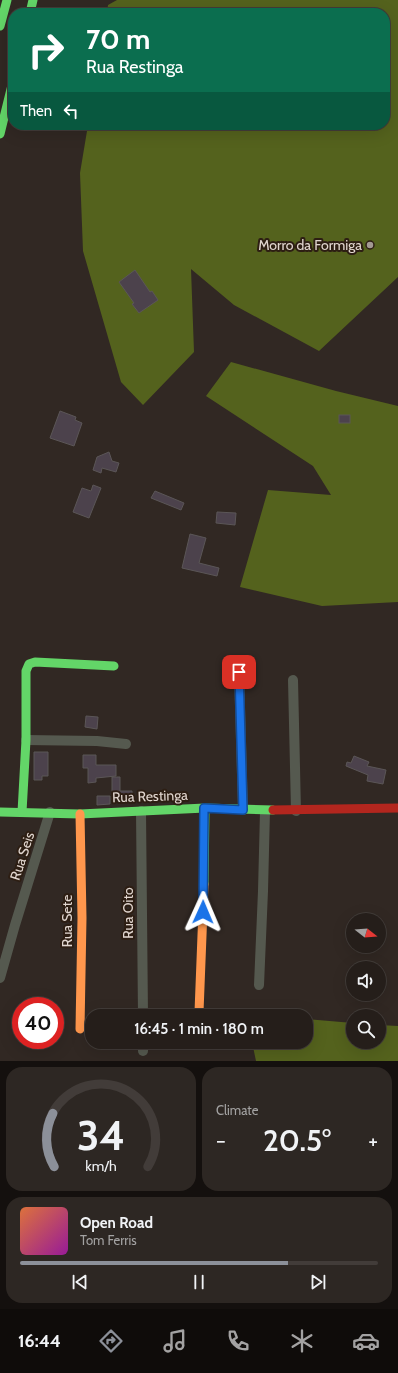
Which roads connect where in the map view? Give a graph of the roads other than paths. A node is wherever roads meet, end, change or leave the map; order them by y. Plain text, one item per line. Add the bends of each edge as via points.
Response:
1 (6, 0) edge
2 (0, 26) edge
3 (8, 101) edge
4 (0, 134) edge
5 (114, 666) dead end
6 (239, 672) dead end
7 (293, 680) dead end
8 (26, 740) junction
9 (126, 744) dead end
10 (204, 808) junction
11 (398, 808) edge
12 (243, 810) junction
13 (141, 811) junction
14 (265, 811) junction
15 (296, 811) junction
16 (0, 812) edge
17 (22, 812) junction
18 (50, 812) junction
19 (80, 814) junction
20 (0, 978) edge
21 (259, 985) dead end
22 (143, 1009) edge
23 (198, 1009) edge
24 (80, 1029) dead end

1 - 2 main road
3 - 4 main road
5 - 8 main road via 30,662 26,671
6 - 12 street
7 - 15 street
8 - 9 street
8 - 17 main road
10 - 12 main road, Rua Restinga
10 - 13 main road, Rua Restinga
10 - 23 main road via 203,912
11 - 15 main road, Rua Restinga
12 - 14 main road, Rua Restinga
13 - 19 main road, Rua Restinga
13 - 22 street, Rua Oito
14 - 15 main road, Rua Restinga
14 - 21 street
16 - 17 main road, Rua Restinga
17 - 18 main road, Rua Restinga
18 - 19 main road, Rua Restinga
18 - 20 street, Rua Seis
19 - 24 main road, Rua Sete

